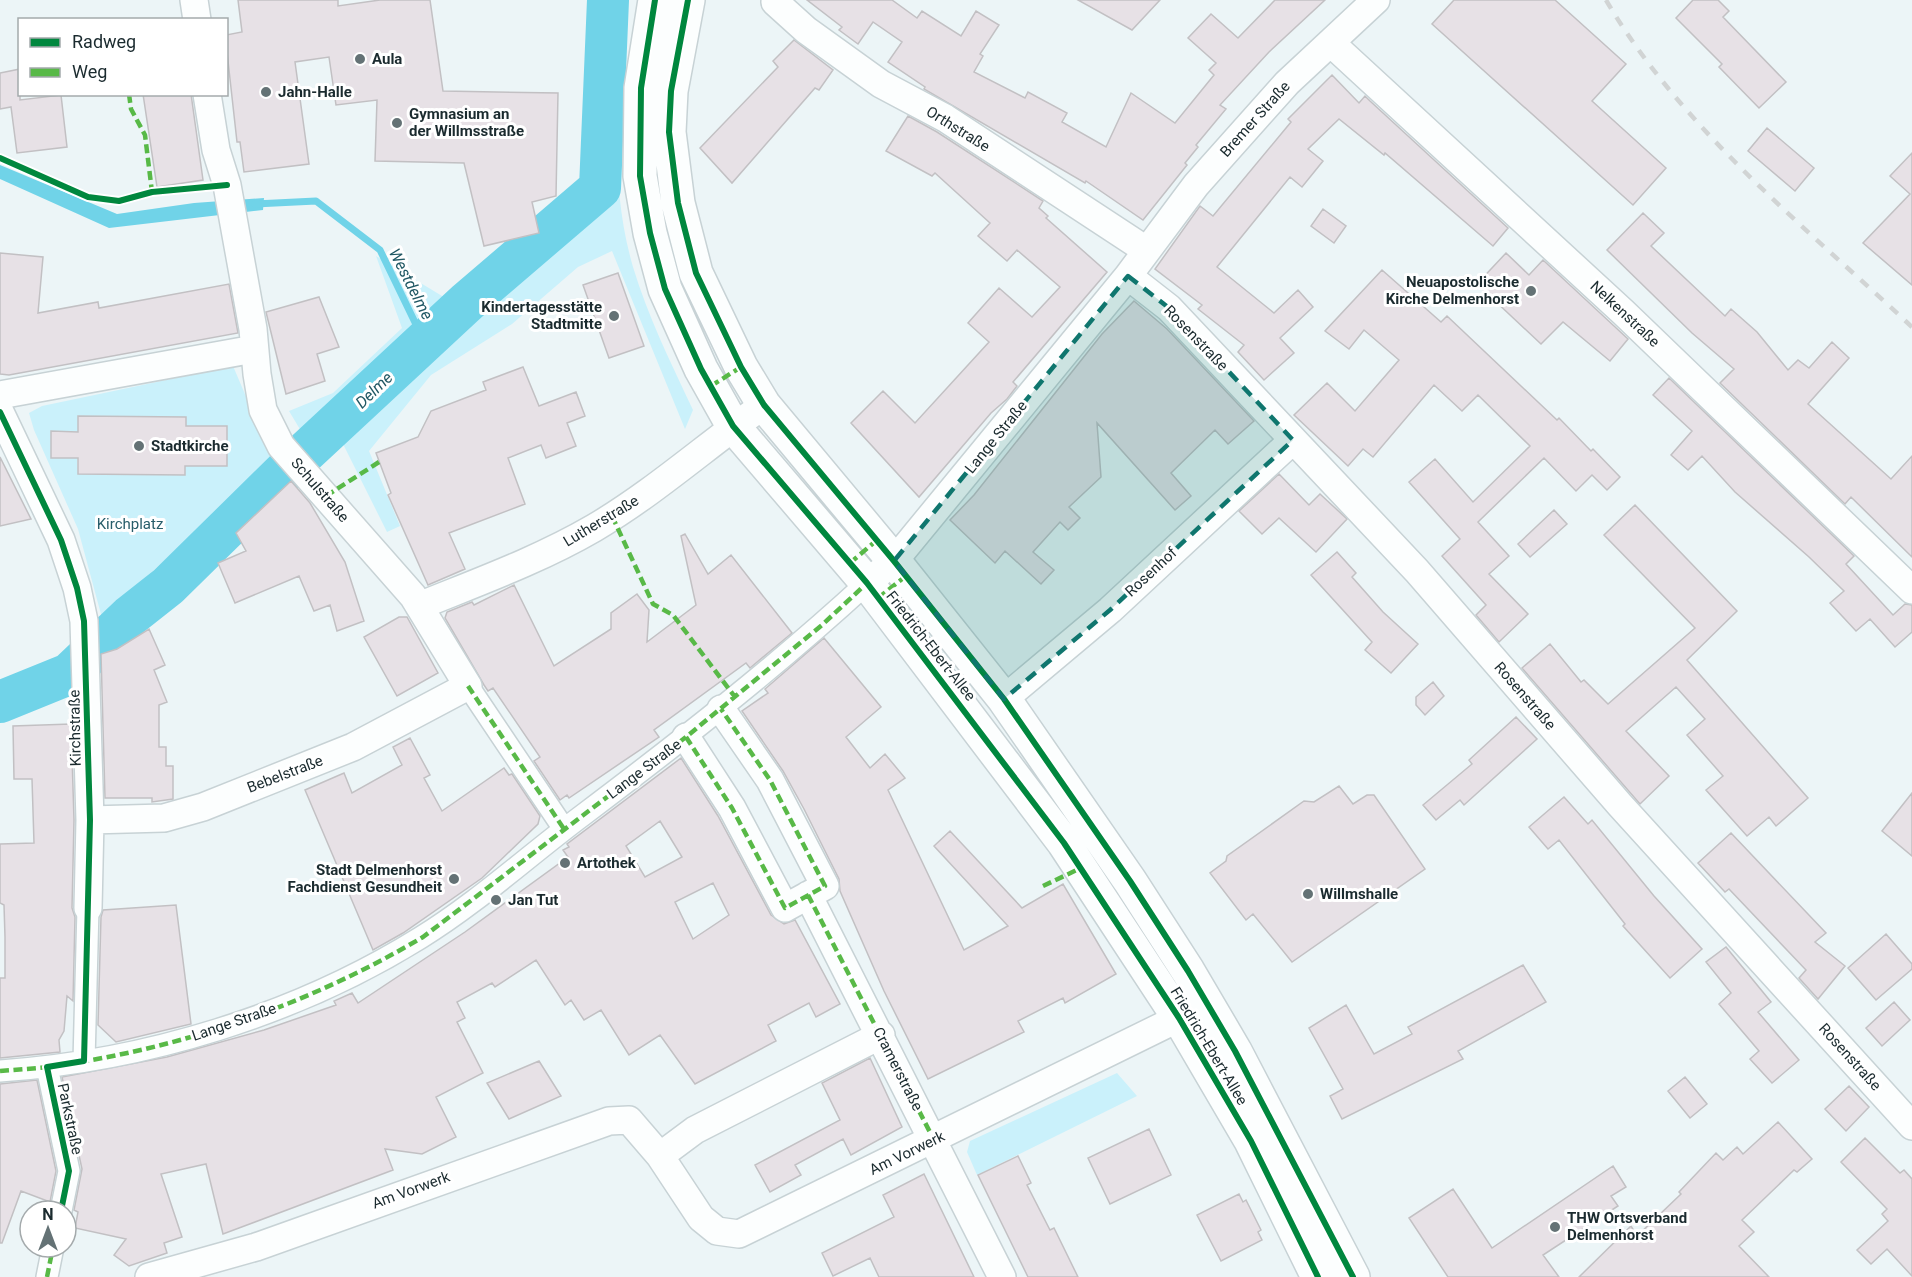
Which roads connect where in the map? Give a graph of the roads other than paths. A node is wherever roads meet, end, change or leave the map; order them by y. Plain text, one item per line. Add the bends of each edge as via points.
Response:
1 (194, 0) edge
2 (655, 0) edge
3 (688, 0) edge
4 (1376, 0) edge
5 (775, 2) dead end
6 (197, 18) edge
7 (1332, 44) junction
8 (207, 96) edge
9 (1146, 250) junction
10 (1128, 276) junction
11 (255, 349) junction
12 (0, 395) edge
13 (764, 405) junction
14 (0, 412) edge
15 (733, 426) junction
16 (1293, 440) junction
17 (894, 561) junction
18 (867, 583) junction
19 (1912, 590) edge
20 (419, 606) junction
21 (468, 686) junction
22 (1004, 699) junction
23 (721, 709) junction
24 (686, 737) junction
25 (90, 820) junction
26 (564, 829) junction
27 (808, 895) junction
28 (88, 908) joint
29 (1179, 1018) junction
30 (881, 1035) junction
31 (84, 1061) junction
32 (47, 1067) junction
33 (0, 1071) edge
34 (1912, 1126) edge
35 (934, 1140) junction
36 (660, 1156) junction
37 (63, 1199) edge
38 (51, 1259) edge
39 (47, 1277) edge
40 (149, 1277) edge
41 (1002, 1277) edge
42 (1318, 1277) edge
43 (1353, 1277) edge

1 - 6 street
2 - 15 main road, Friedrich-Ebert-Allee via 641,88 639,135 640,176 650,233 665,289 701,369
3 - 13 main road, Friedrich-Ebert-Allee via 671,91 669,132 678,202 696,273 741,367
4 - 7 street, Bremer Straße
5 - 9 street, Orthstraße via 806,30 881,84 945,118
7 - 9 street, Bremer Straße via 1287,83 1252,121
7 - 19 street, Nelkenstraße via 1623,312
8 - 11 street, Schulstraße
9 - 10 street, Lange Straße
10 - 16 street, Rosenstraße via 1169,308
10 - 17 street, Lange Straße
11 - 12 street
11 - 20 street, Schulstraße via 263,410 281,446
13 - 15 street, Lutherstraße
13 - 17 main road, Friedrich-Ebert-Allee
14 - 25 street, Kirchstraße via 61,540 77,588 84,621
15 - 18 main road, Friedrich-Ebert-Allee
15 - 20 street, Lutherstraße via 658,486 595,527 540,557
16 - 22 street, Rosenhof via 1110,610
16 - 34 street, Rosenstraße via 1417,571 1620,805
17 - 18 street, Lange Straße
17 - 22 main road, Friedrich-Ebert-Allee
18 - 23 street, Lange Straße
18 - 29 main road, Friedrich-Ebert-Allee via 1064,843
20 - 21 street, Schulstraße
21 - 25 street, Bebelstraße via 353,747 203,807 165,818
21 - 26 street, Schulstraße
22 - 43 main road, Friedrich-Ebert-Allee via 1188,971 1235,1051
23 - 24 street, Lange Straße
23 - 27 street via 798,828 825,886
24 - 26 street, Lange Straße
24 - 27 street via 732,808 784,908
25 - 28 street, Kirchstraße
26 - 31 street, Lange Straße via 423,937 380,962 260,1015 198,1036
27 - 30 street, Cramerstraße
28 - 31 street, Kirchstraße
29 - 35 street, Am Vorwerk
29 - 42 main road, Friedrich-Ebert-Allee via 1251,1141
30 - 35 street, Cramerstraße
30 - 36 street via 695,1130
31 - 32 street, Lange Straße
32 - 33 street, Lange Straße
32 - 37 street, Parkstraße via 69,1171
35 - 36 street, Am Vorwerk via 739,1234 717,1231 701,1218
35 - 41 street, Cramerstraße
36 - 40 street, Am Vorwerk via 629,1120 609,1121 256,1247
38 - 39 street

